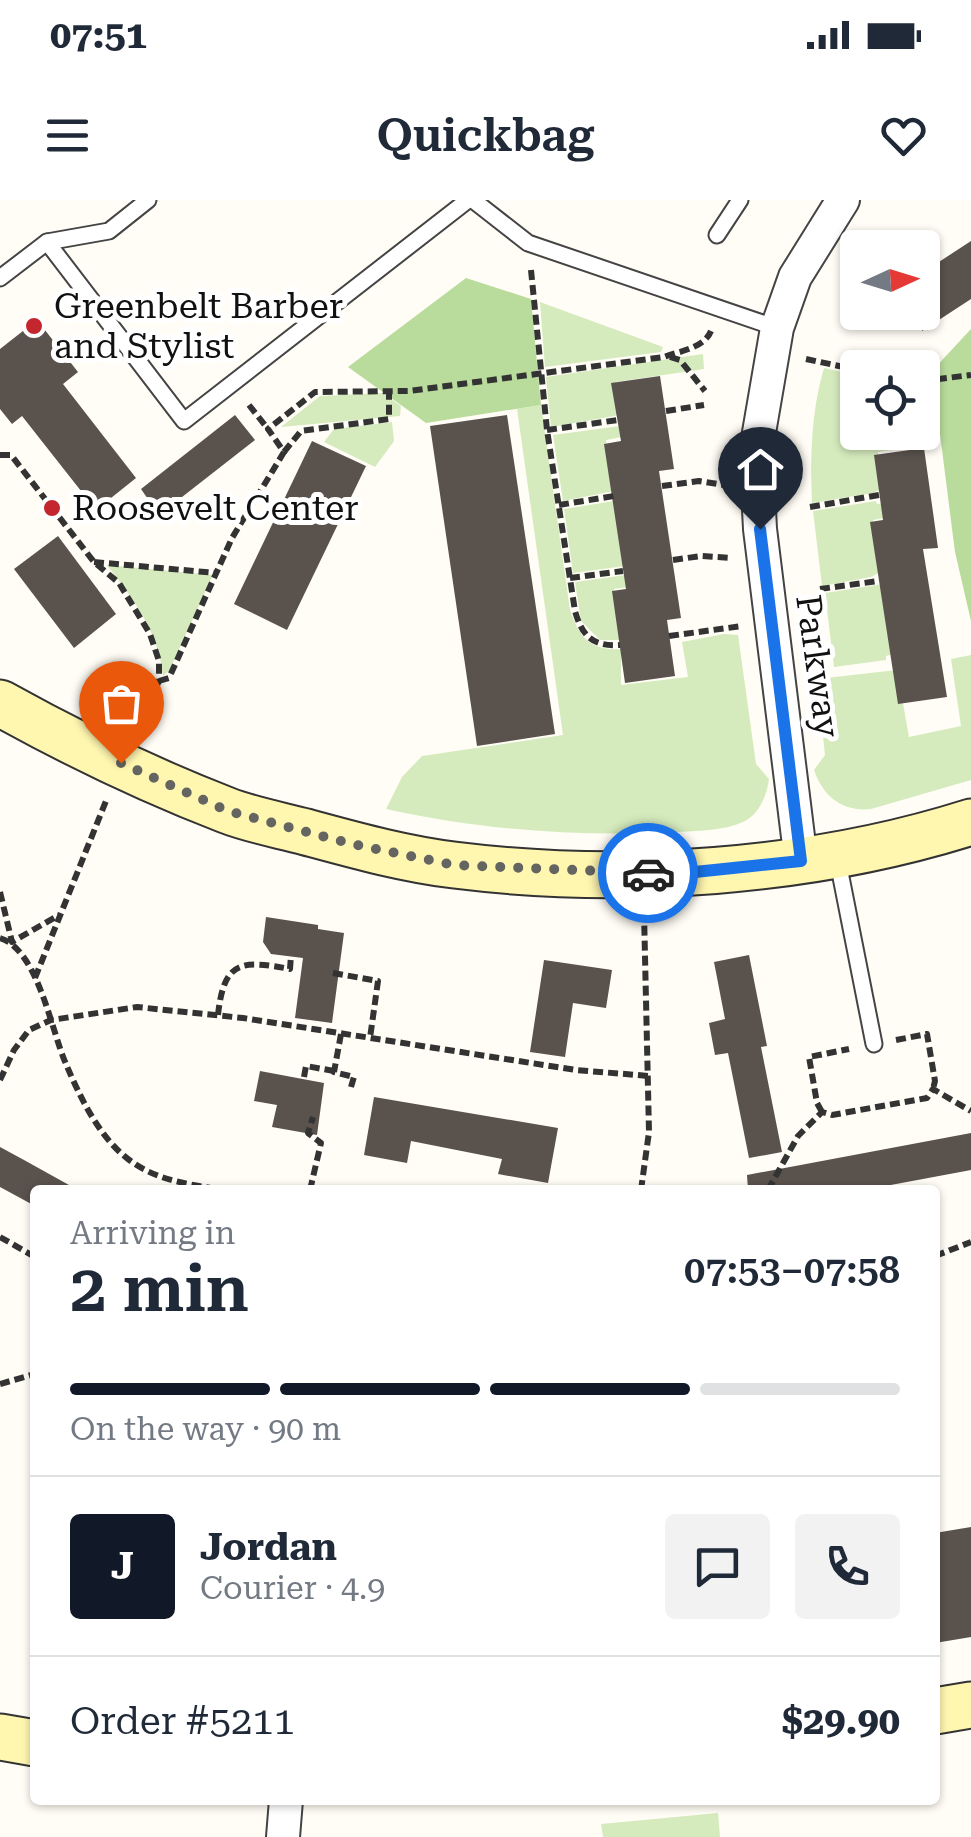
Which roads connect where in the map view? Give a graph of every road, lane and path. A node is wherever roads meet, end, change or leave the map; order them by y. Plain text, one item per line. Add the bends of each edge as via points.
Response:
1 (148, 200) edge
2 (471, 200) edge
3 (740, 200) edge
4 (842, 200) edge
5 (717, 235) dead end
6 (47, 242) junction
7 (0, 278) edge
8 (534, 298) dead end
9 (777, 328) junction
10 (710, 338) dead end
11 (664, 357) junction
12 (806, 359) dead end
13 (840, 366) edge
14 (541, 372) junction
15 (971, 374) edge
16 (940, 378) edge
17 (705, 391) dead end
18 (389, 392) junction
19 (704, 405) dead end
20 (249, 406) dead end
21 (666, 411) dead end
22 (618, 420) dead end
23 (268, 429) junction
24 (548, 430) junction
25 (284, 452) junction
26 (0, 455) edge
27 (662, 486) dead end
28 (757, 492) junction
29 (880, 495) dead end
30 (614, 496) dead end
31 (560, 505) junction
32 (810, 507) dead end
33 (764, 559) junction
34 (673, 560) dead end
35 (94, 562) junction
36 (623, 571) dead end
37 (216, 574) junction
38 (570, 578) junction
39 (878, 580) dead end
40 (820, 589) dead end
41 (706, 632) dead end
42 (669, 636) dead end
43 (620, 645) dead end
44 (159, 681) junction
45 (0, 704) edge
46 (138, 724) dead end
47 (112, 786) dead end
48 (971, 822) edge
49 (819, 858) junction
50 (643, 873) junction
51 (0, 892) edge
52 (60, 914) junction
53 (0, 938) edge
54 (12, 942) junction
55 (291, 955) dead end
56 (333, 973) dead end
57 (35, 978) junction
58 (218, 1015) junction
59 (50, 1020) junction
60 (342, 1034) junction
61 (370, 1038) junction
62 (874, 1044) dead end
63 (334, 1071) junction
64 (649, 1076) junction
65 (304, 1077) dead end
66 (0, 1080) edge
67 (352, 1087) dead end
68 (971, 1112) edge
69 (313, 1117) dead end
70 (168, 1185) edge
71 (311, 1185) edge
72 (643, 1185) edge
73 (771, 1185) edge
74 (0, 1237) edge
75 (971, 1242) edge
76 (30, 1254) edge
77 (940, 1254) edge
78 (30, 1375) edge
79 (0, 1384) edge
80 (971, 1706) edge
81 (940, 1710) edge
82 (0, 1737) edge
83 (30, 1742) edge
84 (285, 1805) edge
85 (282, 1837) edge

1 - 6 lane via 109,231
2 - 6 lane via 184,420
2 - 9 lane via 528,243
3 - 5 lane
4 - 9 street, Parkway via 795,277
6 - 7 lane
8 - 14 path
9 - 28 street, Parkway via 756,450
10 - 11 path
11 - 14 path
11 - 17 path via 680,360
12 - 13 path
14 - 18 path
14 - 24 path
15 - 16 path
18 - 23 path via 315,392
18 - 25 path via 389,419 301,430
19 - 21 path
20 - 23 path
22 - 24 path
23 - 25 path
24 - 31 path
25 - 37 path
26 - 35 path via 11,455
27 - 28 path via 699,480
28 - 33 street, Parkway
29 - 32 path
30 - 31 path
31 - 38 path
33 - 34 path
33 - 49 street, Parkway
35 - 37 path
35 - 44 path via 135,605 159,660
36 - 38 path
37 - 44 path via 170,678
38 - 43 path via 582,632 604,646
39 - 40 path
41 - 42 path
44 - 46 path
45 - 50 street via 228,811 352,844 454,865
47 - 52 path
48 - 49 street
49 - 50 street
49 - 62 lane
50 - 64 path
51 - 54 path
52 - 54 path
52 - 57 path
53 - 54 path
54 - 57 path
55 - 58 path via 290,968 236,966
56 - 61 path via 378,980
57 - 59 path
58 - 59 path via 137,1007
58 - 60 path
59 - 66 path via 29,1030
59 - 70 path via 96,1123 126,1157
60 - 61 path
60 - 63 path
61 - 64 path
63 - 65 path via 306,1066
63 - 67 path via 354,1077
64 - 72 path
68 - 73 path via 933,1089 926,1098 822,1112 798,1136
69 - 71 path via 308,1134 322,1142
74 - 76 path
75 - 77 path
78 - 79 path
80 - 81 street
82 - 83 street
84 - 85 street

